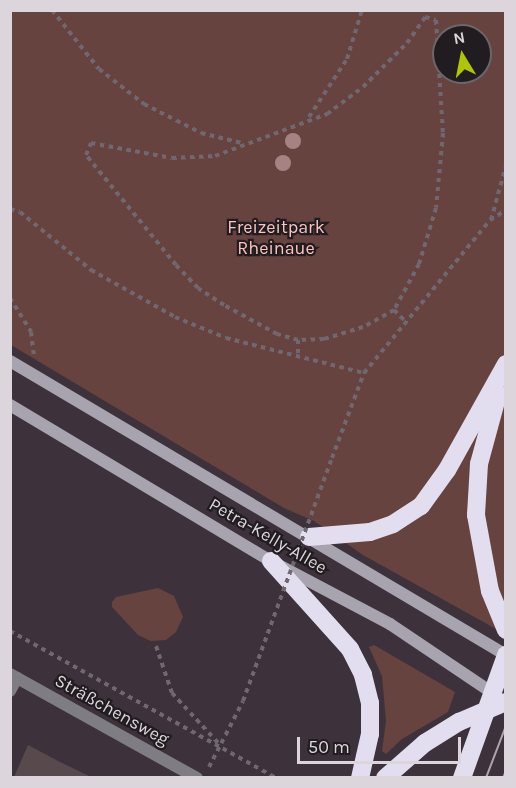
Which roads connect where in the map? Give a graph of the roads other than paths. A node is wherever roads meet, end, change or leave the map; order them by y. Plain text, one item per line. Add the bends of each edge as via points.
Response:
1 (10, 360) edge
2 (506, 364) edge
3 (506, 370) edge
4 (10, 405) edge
5 (309, 537) junction
6 (271, 561) junction
7 (506, 630) edge
8 (506, 655) edge
9 (14, 676) edge
10 (10, 691) edge
11 (506, 702) edge
12 (197, 777) edge
13 (360, 777) edge
14 (385, 777) edge
15 (462, 777) edge

1 - 5 main road, Petra-Kelly-Allee
2 - 5 highway via 447,470 421,506 393,524 370,532
3 - 7 highway via 478,464 476,515 490,591
4 - 6 main road, Petra-Kelly-Allee
5 - 8 main road, Petra-Kelly-Allee
6 - 11 main road, Petra-Kelly-Allee via 390,624
6 - 13 highway via 350,649 363,675 370,703 370,734
8 - 15 highway, bridge
9 - 10 street
9 - 12 street, Sträßchensweg
11 - 14 highway via 425,742

